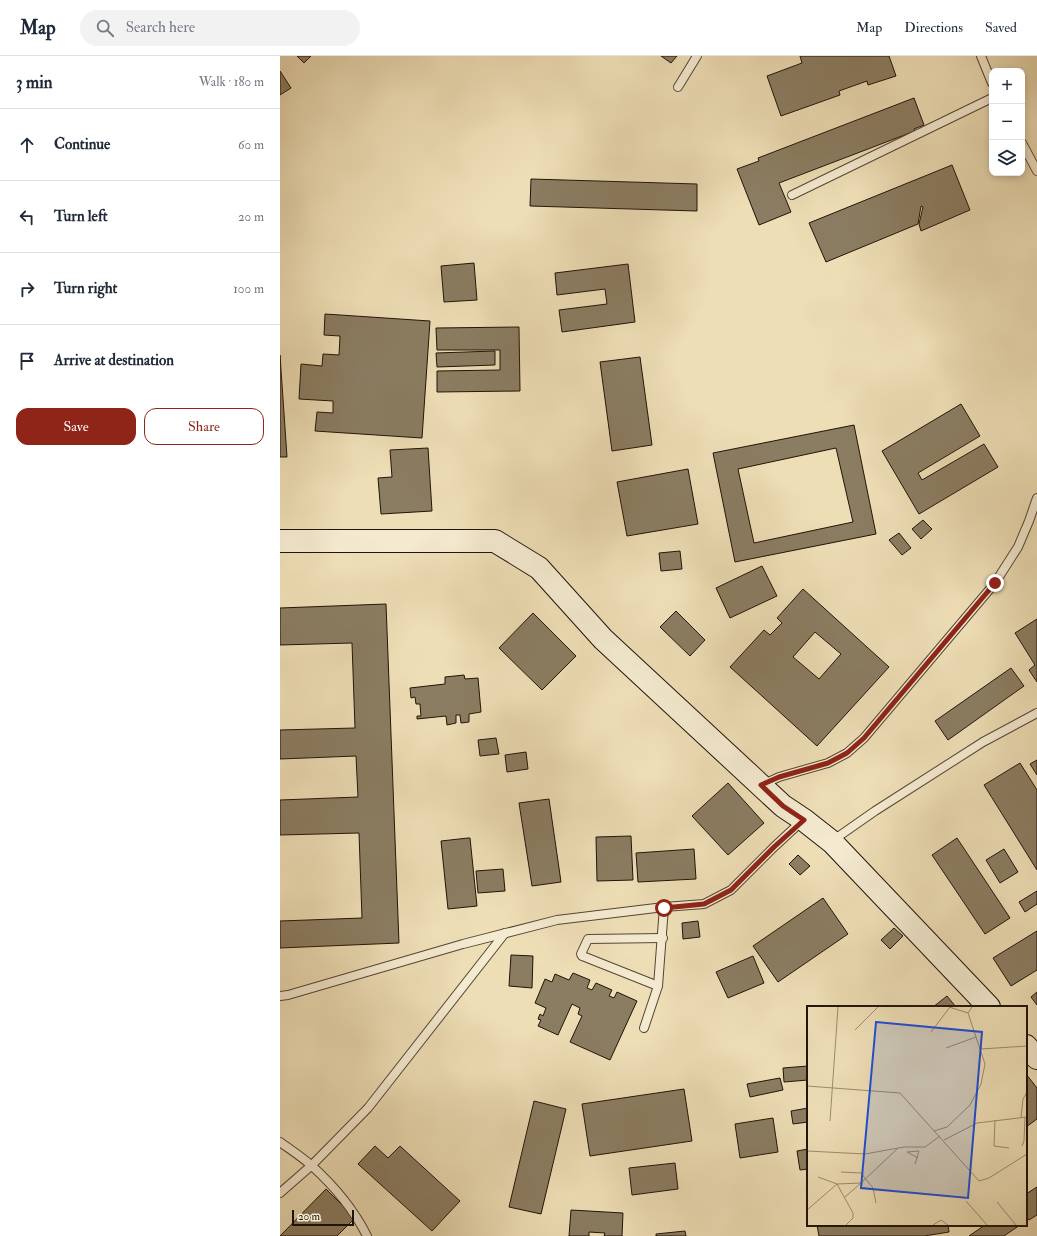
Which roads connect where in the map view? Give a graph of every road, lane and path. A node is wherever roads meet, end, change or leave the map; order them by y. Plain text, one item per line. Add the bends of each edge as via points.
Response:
1 (697, 56) edge
2 (981, 56) edge
3 (989, 76) edge
4 (678, 87) dead end
5 (989, 99) edge
6 (1025, 148) edge
7 (1037, 172) edge
8 (792, 195) dead end
9 (1037, 498) edge
10 (280, 541) edge
11 (1037, 713) edge
12 (761, 785) junction
13 (804, 820) junction
14 (832, 842) junction
15 (664, 908) junction
16 (505, 934) junction
17 (662, 938) junction
18 (658, 986) junction
19 (280, 996) edge
20 (988, 1006) edge
21 (644, 1028) dead end
22 (1027, 1047) edge
23 (1037, 1058) edge
24 (280, 1142) edge
25 (312, 1165) junction
26 (280, 1193) edge
27 (367, 1236) edge

1 - 4 lane
2 - 3 lane
5 - 8 lane
6 - 7 lane
9 - 12 lane via 1018,546 995,583 864,738 847,753 828,763
10 - 12 street via 495,541 539,568 603,638
11 - 14 lane via 983,742 875,811
12 - 13 street via 783,806
13 - 14 street
13 - 15 lane via 731,890 704,904
14 - 20 street
15 - 16 lane via 557,920
15 - 17 lane
16 - 19 lane
16 - 25 lane via 368,1108
17 - 18 lane
17 - 18 lane via 588,939 582,954
18 - 21 lane
22 - 23 street
24 - 25 lane
25 - 26 lane
25 - 27 lane via 346,1205

